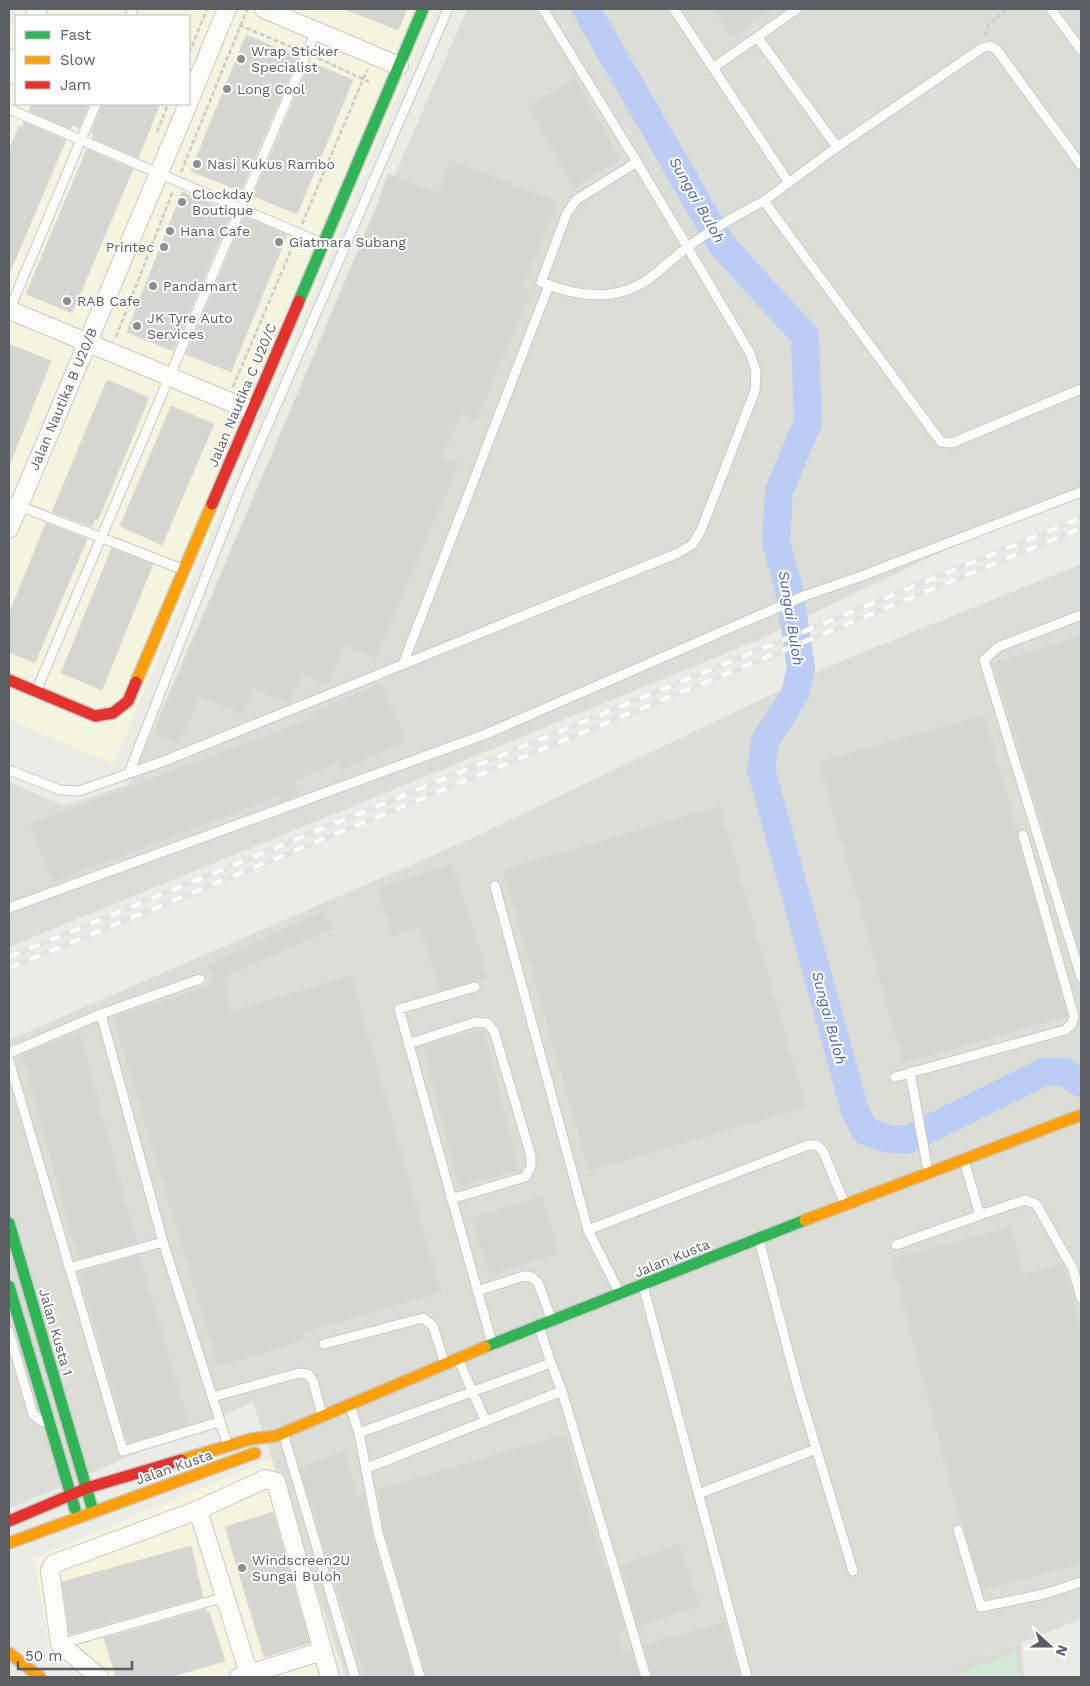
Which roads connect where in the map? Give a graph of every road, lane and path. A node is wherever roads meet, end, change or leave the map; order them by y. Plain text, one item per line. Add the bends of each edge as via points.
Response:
1 (207, 9) edge
2 (227, 9) edge
3 (264, 9) edge
4 (423, 9) edge
5 (448, 9) edge
6 (543, 9) edge
7 (674, 9) edge
8 (797, 9) edge
9 (1007, 9) edge
10 (1051, 9) edge
11 (316, 31) junction
12 (758, 38) junction
13 (982, 48) junction
14 (1081, 50) edge
15 (190, 51) edge
16 (15, 60) edge
17 (399, 66) junction
18 (713, 68) junction
19 (9, 75) edge
20 (190, 97) edge
21 (96, 105) edge
22 (187, 105) edge
23 (9, 109) edge
24 (81, 140) junction
25 (837, 147) junction
26 (637, 162) junction
27 (1081, 165) edge
28 (159, 173) junction
29 (789, 183) junction
30 (764, 201) junction
31 (241, 208) junction
32 (323, 244) junction
33 (690, 246) junction
34 (549, 285) junction
35 (9, 311) edge
36 (87, 343) junction
37 (170, 376) junction
38 (1081, 389) edge
39 (252, 410) junction
40 (1081, 492) edge
41 (14, 504) edge
42 (9, 529) edge
43 (101, 537) junction
44 (184, 570) junction
45 (1081, 615) edge
46 (403, 664) junction
47 (9, 680) edge
48 (36, 691) junction
49 (9, 770) edge
50 (129, 774) junction
51 (1023, 835) dead end
52 (494, 886) dead end
53 (9, 908) edge
54 (1081, 978) edge
55 (200, 979) dead end
56 (475, 987) dead end
57 (101, 1014) junction
58 (408, 1044) junction
59 (9, 1053) edge
60 (9, 1060) edge
61 (910, 1072) junction
62 (895, 1077) dead end
63 (1081, 1115) edge
64 (964, 1161) junction
65 (928, 1174) junction
66 (451, 1199) junction
67 (845, 1204) junction
68 (980, 1215) junction
69 (9, 1223) edge
70 (588, 1230) junction
71 (759, 1239) junction
72 (163, 1242) junction
73 (896, 1246) dead end
74 (70, 1268) junction
75 (643, 1285) junction
76 (9, 1286) edge
77 (477, 1291) junction
78 (620, 1294) junction
79 (1081, 1298) edge
80 (552, 1321) junction
81 (539, 1326) junction
82 (9, 1332) edge
83 (324, 1344) dead end
84 (492, 1344) junction
85 (458, 1358) junction
86 (551, 1363) junction
87 (445, 1364) junction
88 (562, 1391) junction
89 (472, 1393) junction
90 (212, 1397) junction
91 (349, 1404) junction
92 (322, 1415) junction
93 (219, 1422) junction
94 (486, 1422) junction
95 (49, 1424) junction
96 (359, 1433) junction
97 (280, 1434) junction
98 (228, 1446) junction
99 (816, 1449) junction
100 (76, 1450) junction
101 (367, 1468) junction
102 (116, 1479) junction
103 (87, 1488) junction
104 (70, 1494) junction
105 (698, 1494) junction
106 (198, 1510) junction
107 (93, 1511) junction
108 (77, 1516) junction
109 (9, 1521) edge
110 (958, 1530) dead end
111 (9, 1543) edge
112 (853, 1571) dead end
113 (1081, 1582) edge
114 (225, 1597) junction
115 (60, 1644) junction
116 (323, 1651) junction
117 (9, 1653) edge
118 (246, 1676) edge
119 (40, 1677) edge
120 (99, 1677) edge
121 (330, 1677) edge
122 (355, 1677) edge
123 (420, 1677) edge
124 (646, 1677) edge
125 (746, 1677) edge

1 - 15 path
2 - 20 street, Jalan Nautika B U20/B
3 - 11 street
4 - 17 street, Jalan Nautika C U20/C
5 - 50 lane via 239,491
6 - 26 lane
7 - 18 lane
8 - 12 lane
9 - 13 path via 989,24
10 - 14 lane
11 - 17 street
11 - 31 lane
12 - 18 lane
12 - 25 lane
13 - 25 lane
13 - 27 lane via 990,46 997,50
16 - 19 street
17 - 32 street, Jalan Nautika C U20/C
18 - 29 lane
21 - 24 lane
22 - 28 street, Jalan Nautika B U20/B
23 - 24 lane
24 - 28 lane
24 - 35 lane
25 - 29 lane
26 - 33 lane
26 - 34 lane via 576,200 567,214 541,282
28 - 31 lane
28 - 36 street, Jalan Nautika B U20/B
29 - 30 lane
30 - 33 lane
30 - 38 lane via 941,442 952,443
31 - 32 lane
31 - 37 lane
32 - 39 street, Jalan Nautika C U20/C
33 - 34 lane via 648,280 617,295 579,295
33 - 46 lane via 750,353 756,370 754,391 693,544 678,553
34 - 46 lane
35 - 36 street
36 - 37 street
36 - 41 street, Jalan Nautika B U20/B
37 - 39 street
37 - 43 lane
39 - 44 street, Jalan Nautika C U20/C
40 - 53 lane via 761,613 486,734
41 - 42 street, Jalan Nautika B U20/B
41 - 43 lane
43 - 44 lane
43 - 48 lane
44 - 48 street, Jalan Nautika C U20/C via 128,701 113,713 95,716
45 - 54 lane via 998,647 984,660
46 - 50 lane
47 - 48 street
49 - 50 lane via 60,790 79,791
51 - 61 lane via 1074,1016 1072,1024 1065,1030
52 - 70 lane
55 - 57 lane
56 - 58 lane via 398,1009
57 - 59 lane
57 - 72 lane
58 - 66 lane
58 - 66 lane via 476,1022 487,1023 494,1031 531,1156 531,1167 525,1177
60 - 74 lane
61 - 62 lane
61 - 65 lane
63 - 64 street, Jalan Kusta
64 - 65 street, Jalan Kusta
64 - 68 lane
65 - 67 street, Jalan Kusta
66 - 77 lane
67 - 70 lane via 823,1151 817,1145 808,1145
67 - 71 street, Jalan Kusta
68 - 73 lane
68 - 79 lane via 1025,1200 1036,1204 1073,1269
69 - 100 street, Jalan Kusta 1
70 - 78 lane
71 - 75 street, Jalan Kusta
71 - 99 lane
72 - 74 lane
72 - 90 lane
74 - 93 lane via 123,1451
75 - 78 street, Jalan Kusta
75 - 105 lane
76 - 95 street
77 - 80 lane via 532,1276 538,1283
77 - 84 lane
78 - 80 street, Jalan Kusta
80 - 81 street, Jalan Kusta
81 - 84 street, Jalan Kusta
81 - 86 lane
82 - 95 lane via 33,1414
83 - 87 lane via 423,1318 433,1326
84 - 85 street, Jalan Kusta
85 - 87 street, Jalan Kusta
85 - 89 lane
86 - 88 lane
86 - 89 lane
87 - 91 street, Jalan Kusta
88 - 94 lane
88 - 124 lane
89 - 94 lane
89 - 96 lane
90 - 92 lane via 299,1373 308,1374
90 - 93 lane
91 - 92 street, Jalan Kusta
91 - 96 lane
92 - 97 street, Jalan Kusta
93 - 98 lane
94 - 101 lane
95 - 104 street
96 - 101 lane
97 - 98 street, Jalan Kusta
97 - 107 street, Jalan Kusta via 260,1450 244,1457
97 - 122 lane
98 - 102 street, Jalan Kusta
99 - 105 lane
99 - 112 lane
100 - 102 street via 96,1471
100 - 103 street, Jalan Kusta 1
101 - 123 lane via 378,1532
102 - 103 street, Jalan Kusta
103 - 104 street, Jalan Kusta
103 - 107 street, Jalan Kusta 1
104 - 108 street
104 - 109 street, Jalan Kusta
105 - 125 lane
106 - 114 street
106 - 115 street via 52,1564 50,1571
106 - 116 street via 265,1480 276,1482
107 - 108 street, Jalan Kusta
108 - 111 street, Jalan Kusta
110 - 113 lane via 981,1607 1044,1594
114 - 115 lane
114 - 118 street
115 - 120 street
116 - 118 street
116 - 121 street
117 - 119 street

